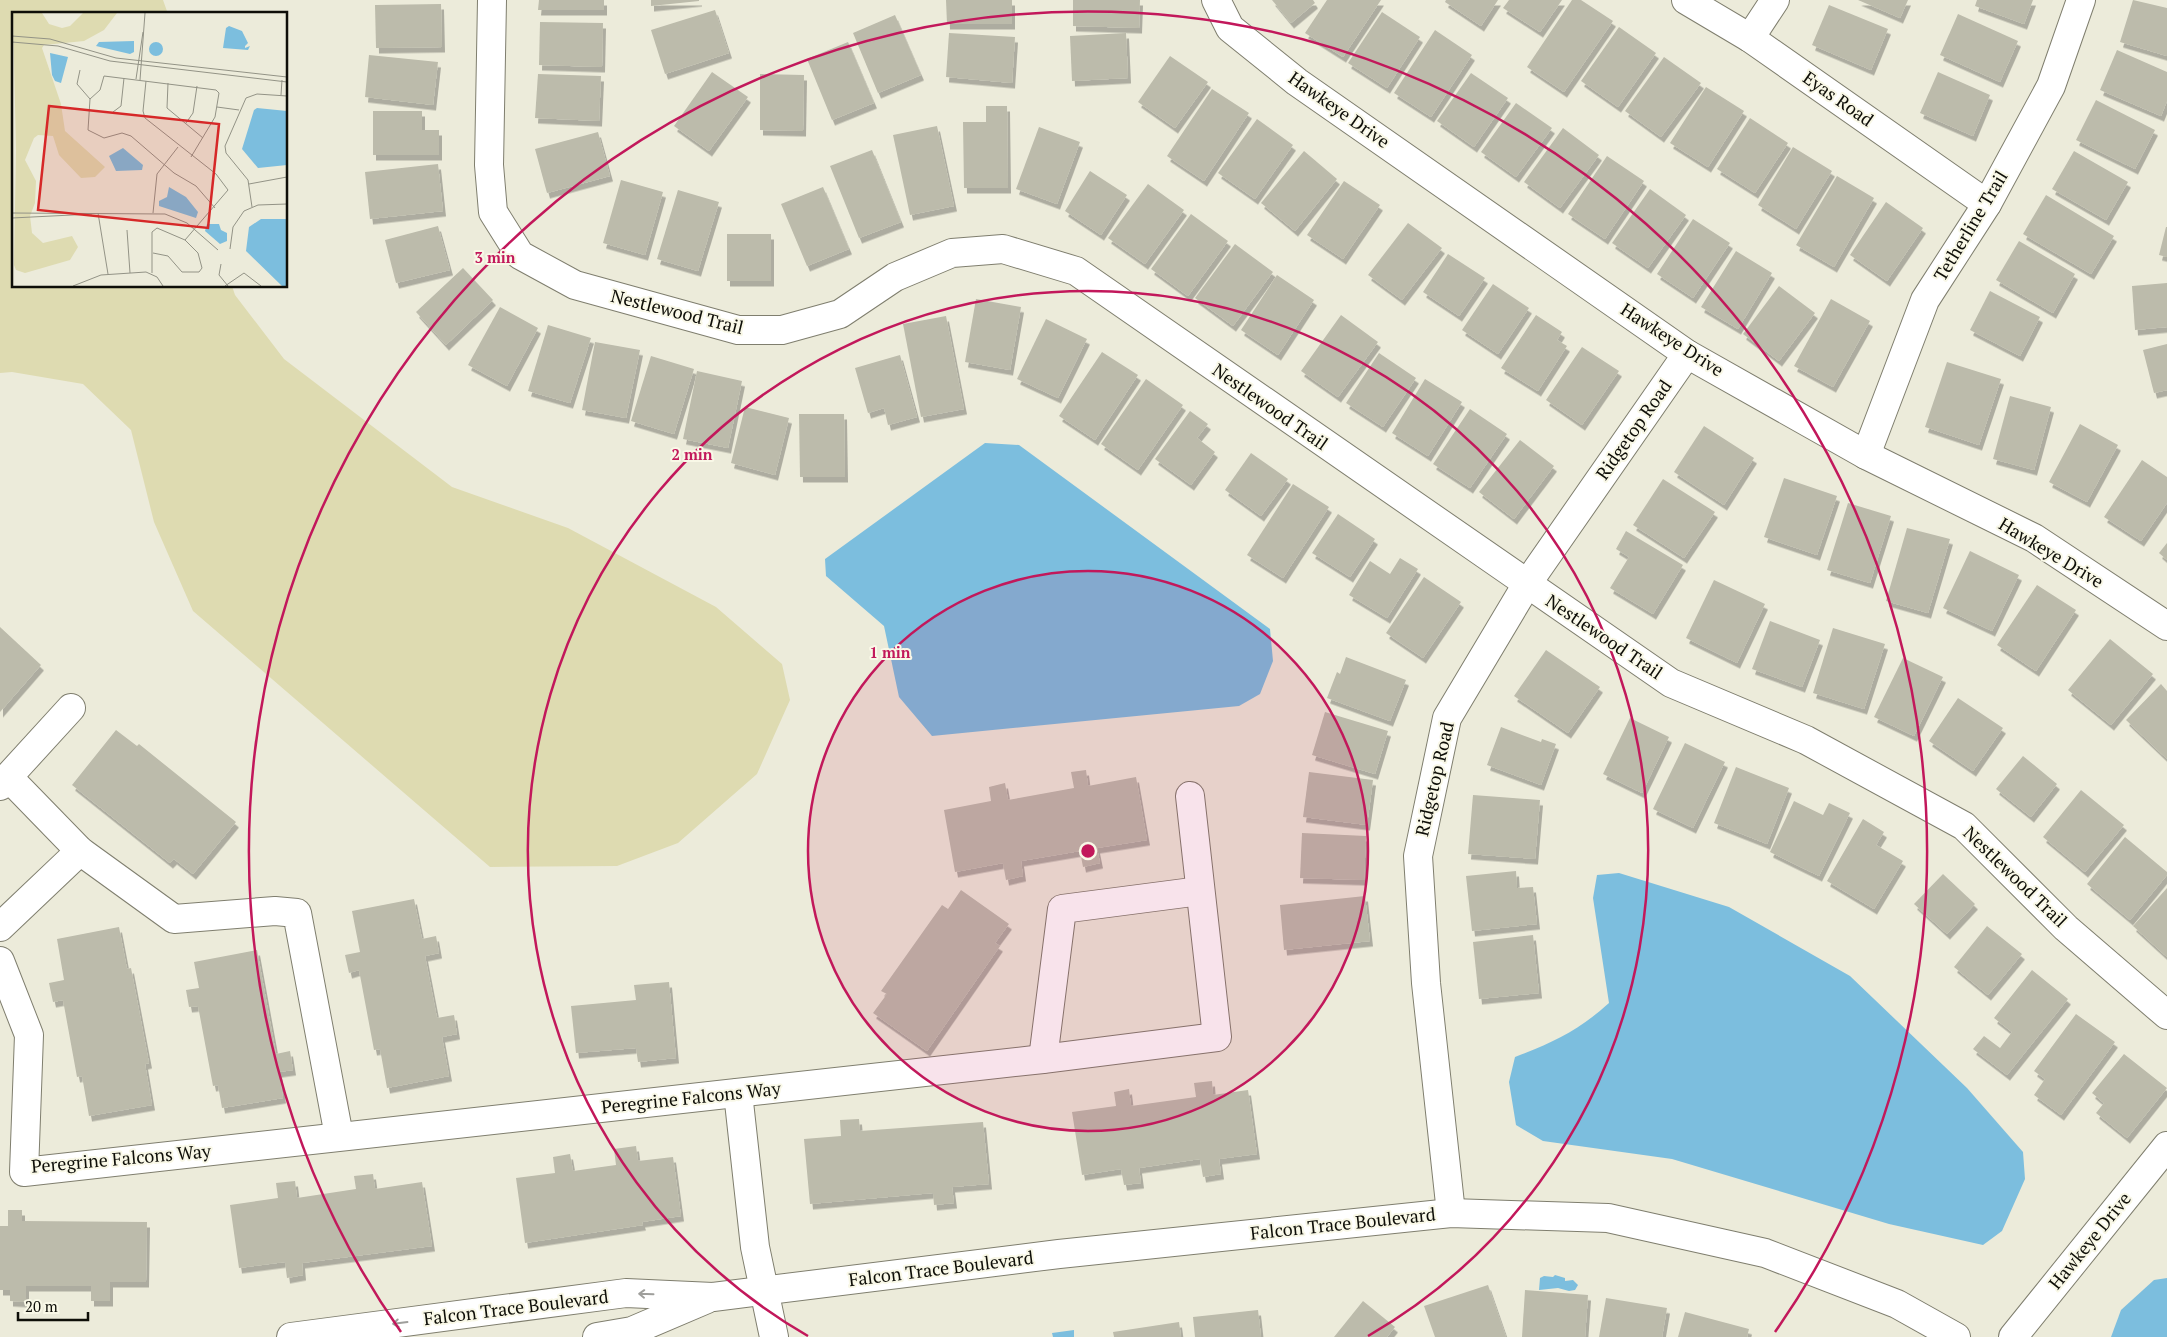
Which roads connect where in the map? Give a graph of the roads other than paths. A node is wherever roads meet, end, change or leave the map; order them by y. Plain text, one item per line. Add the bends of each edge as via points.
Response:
1 (492, 0) edge
2 (1216, 0) edge
3 (1686, 0) edge
4 (1775, 0) edge
5 (2081, 0) edge
6 (1750, 38) junction
7 (1987, 204) junction
8 (1687, 354) junction
9 (1866, 455) junction
10 (1527, 584) junction
11 (2167, 626) edge
12 (71, 708) dead end
13 (4, 781) edge
14 (1190, 796) dead end
15 (80, 851) junction
16 (1200, 891) junction
17 (0, 927) edge
18 (0, 961) edge
19 (2167, 1016) edge
20 (1043, 1059) junction
21 (738, 1093) junction
22 (339, 1136) junction
23 (2167, 1146) edge
24 (1450, 1213) junction
25 (764, 1291) junction
26 (713, 1296) junction
27 (291, 1337) edge
28 (597, 1337) edge
29 (774, 1337) edge
30 (1956, 1337) edge
31 (2013, 1337) edge

1 - 10 street, Nestlewood Trail via 489,165 494,212 520,255 575,285 738,330 782,330 840,314 895,277 952,253 1004,249 1076,271
2 - 8 street, Hawkeye Drive via 1230,28 1297,82
3 - 6 street, Eyas Road
4 - 6 street
5 - 7 street, Tetherline Trail via 2052,86
6 - 7 street, Eyas Road
7 - 9 street, Tetherline Trail via 1925,300
8 - 9 street, Hawkeye Drive
8 - 10 street, Ridgetop Road
9 - 11 street, Hawkeye Drive via 2034,538
10 - 19 street, Nestlewood Trail via 1671,683 1806,740 1964,826 2066,928
10 - 24 street, Ridgetop Road via 1448,718 1418,856 1426,983
12 - 13 street
13 - 15 street
14 - 16 street, Peregrine Falcons Way
15 - 17 street
15 - 22 street via 174,919 275,911 297,914
16 - 20 street via 1062,909
16 - 20 street, Peregrine Falcons Way via 1217,1037
18 - 22 street, Peregrine Falcons Way via 30,1035 24,1172
20 - 21 street, Peregrine Falcons Way
21 - 22 street, Peregrine Falcons Way
21 - 25 street via 755,1247
23 - 31 street, Hawkeye Drive
24 - 25 street, Falcon Trace Boulevard via 1059,1254
24 - 30 street, Falcon Trace Boulevard via 1608,1218 1765,1253 1896,1304
25 - 26 street, Falcon Trace Boulevard
25 - 29 street
26 -> 27 street, Falcon Trace Boulevard via 626,1294
26 - 28 street, Falcon Trace Boulevard via 632,1332

